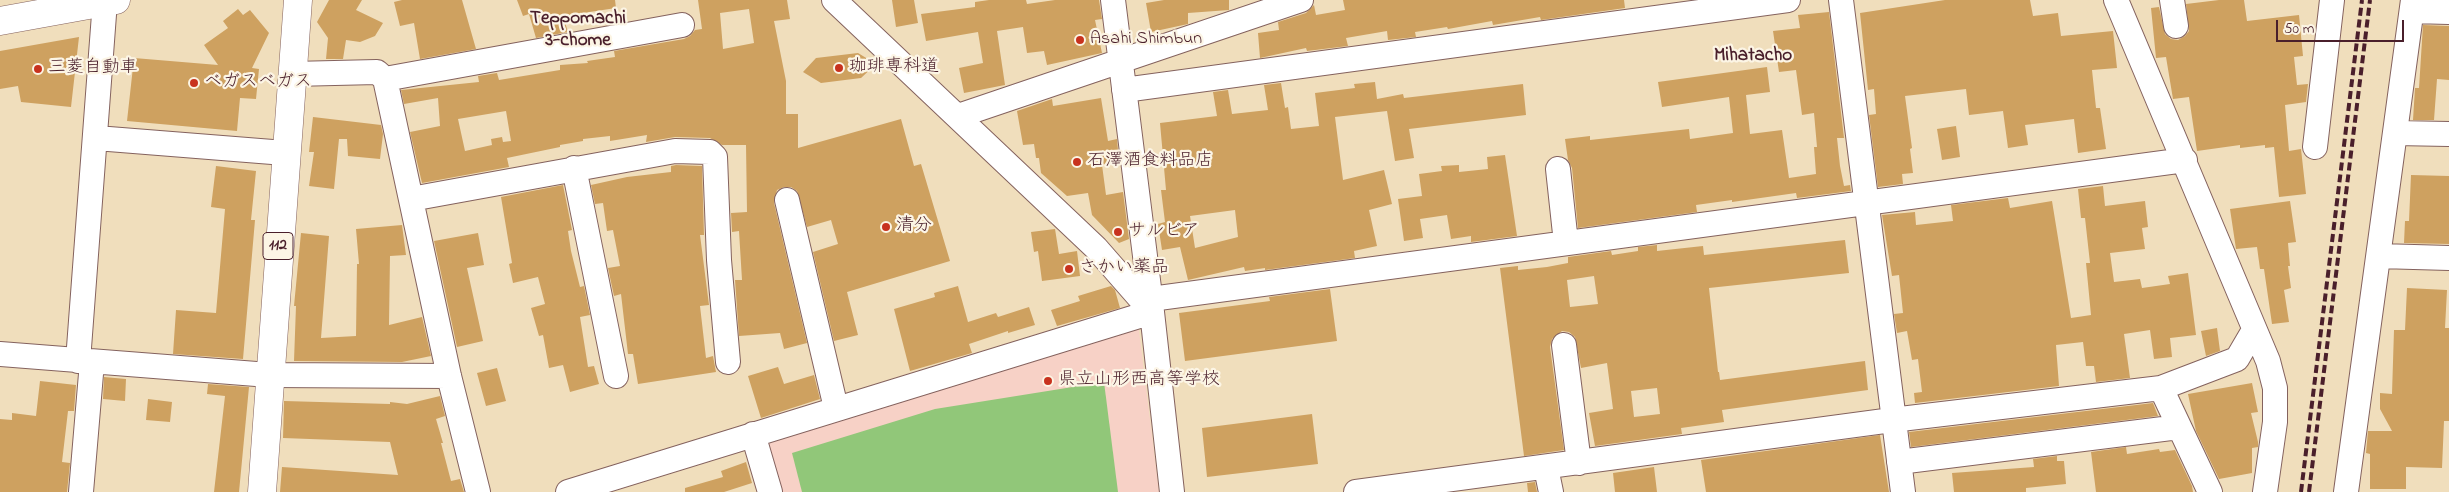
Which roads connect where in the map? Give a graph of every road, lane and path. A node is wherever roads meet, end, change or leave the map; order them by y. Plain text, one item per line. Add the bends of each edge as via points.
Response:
1 (298, 0) edge
2 (834, 0) edge
3 (1113, 0) edge
4 (1301, 0) edge
5 (1788, 0) edge
6 (1842, 0) edge
7 (2116, 0) edge
8 (2172, 0) edge
9 (2332, 0) edge
10 (111, 1) edge
11 (2413, 5) edge
12 (2449, 12) edge
13 (0, 21) edge
14 (682, 25) dead end
15 (2176, 26) dead end
16 (1120, 62) junction
17 (292, 74) junction
18 (385, 79) junction
19 (1124, 90) junction
20 (958, 116) junction
21 (2395, 132) junction
22 (2449, 134) edge
23 (96, 138) junction
24 (2315, 147) dead end
25 (285, 153) junction
26 (2185, 160) junction
27 (574, 168) junction
28 (1558, 169) dead end
29 (411, 199) junction
30 (787, 200) dead end
31 (1866, 203) junction
32 (1566, 244) junction
33 (2380, 256) junction
34 (2449, 258) edge
35 (1152, 306) junction
36 (2254, 330) junction
37 (1564, 344) dead end
38 (0, 354) edge
39 (85, 361) junction
40 (728, 362) dead end
41 (269, 374) junction
42 (449, 376) junction
43 (616, 376) dead end
44 (2161, 388) junction
45 (836, 408) junction
46 (1892, 420) junction
47 (2179, 427) junction
48 (753, 434) junction
49 (1899, 462) junction
50 (1579, 463) junction
51 (1546, 468) junction
52 (1475, 485) edge
53 (1401, 490) edge
54 (81, 492) edge
55 (262, 492) edge
56 (478, 492) edge
57 (568, 492) edge
58 (770, 492) edge
59 (1172, 492) edge
60 (1356, 492) edge
61 (1551, 492) edge
62 (1903, 492) edge
63 (2210, 492) edge
64 (2265, 492) edge
65 (2346, 492) edge

1 - 17 highway, 112
2 - 20 street
3 - 16 street
4 - 16 street
5 - 19 street
6 - 31 street
7 - 26 street
8 - 15 street
9 - 24 street
10 - 13 highway
10 - 23 street
11 - 12 street
11 - 21 street
14 - 18 street
16 - 19 street
16 - 20 street
17 - 18 street via 377,72
17 - 25 highway, 112
18 - 29 street
19 - 35 street
20 - 35 street
21 - 22 street
21 - 33 street
23 - 25 street
23 - 39 street
25 - 41 highway, 112
26 - 31 street
26 - 36 street
27 - 29 street
27 - 40 street via 674,151 710,152 715,157 719,260
27 - 43 street
28 - 32 street
29 - 42 street
30 - 45 street
31 - 32 street
31 - 46 street
32 - 35 street
33 - 34 street
33 - 65 street
35 - 45 street
35 - 59 street
36 - 44 street via 2237,360
36 - 64 street via 2268,361 2275,388 2275,422
37 - 50 street
38 - 39 street
39 - 41 street
39 - 54 street
41 - 42 street
41 - 55 highway, 112
42 - 56 street
44 - 46 street
44 - 47 street
45 - 48 street
46 - 49 street
46 - 50 street
47 - 49 street
47 - 63 street
48 - 57 street
48 - 58 street
49 - 62 street
50 - 51 street
51 - 52 street
51 - 61 street
52 - 53 street
53 - 60 street

